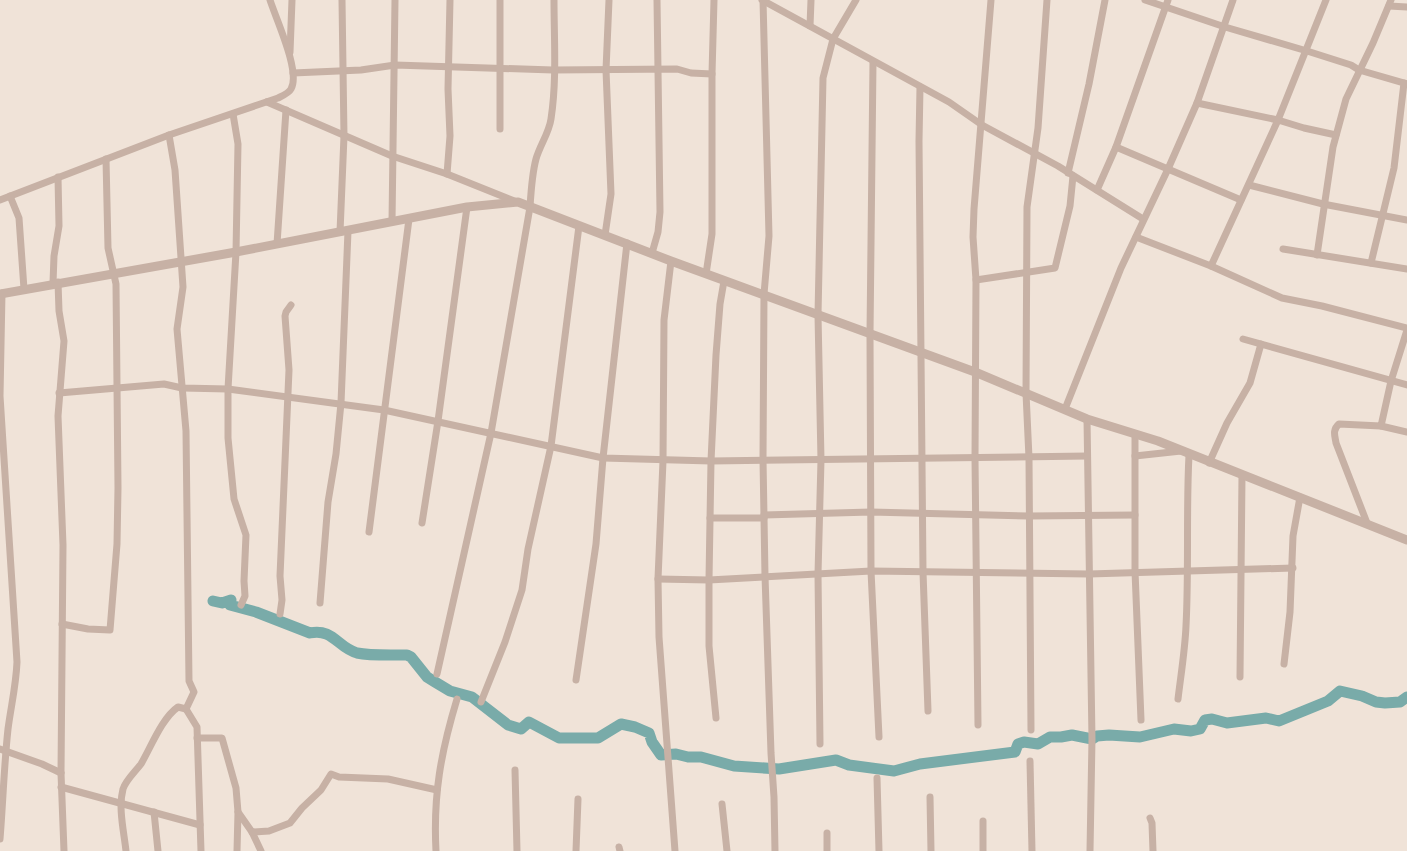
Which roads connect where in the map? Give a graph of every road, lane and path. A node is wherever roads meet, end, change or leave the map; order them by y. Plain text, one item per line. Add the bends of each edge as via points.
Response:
1 (270, 0) edge
2 (292, 0) edge
3 (342, 0) edge
4 (395, 0) edge
5 (450, 0) edge
6 (500, 0) edge
7 (554, 0) edge
8 (609, 0) edge
9 (658, 0) edge
10 (714, 0) edge
11 (763, 0) edge
12 (811, 0) edge
13 (856, 0) edge
14 (991, 0) edge
15 (1047, 0) edge
16 (1105, 0) edge
17 (1145, 0) edge
18 (1233, 0) edge
19 (1326, 0) edge
20 (1168, 3) edge
21 (1390, 3) edge
22 (1407, 7) edge
23 (810, 26) junction
24 (1225, 27) junction
25 (833, 39) junction
26 (1307, 51) junction
27 (290, 58) junction
28 (872, 62) junction
29 (395, 65) junction
30 (449, 68) junction
31 (500, 68) junction
32 (554, 70) junction
33 (606, 70) junction
34 (657, 70) junction
35 (1359, 70) junction
36 (343, 71) junction
37 (293, 73) junction
38 (712, 74) junction
39 (1406, 83) edge
40 (920, 87) junction
41 (267, 102) junction
42 (1197, 103) junction
43 (286, 110) junction
44 (233, 114) junction
45 (1278, 120) junction
46 (982, 125) junction
47 (500, 130) dead end
48 (169, 135) junction
49 (1336, 135) junction
50 (344, 136) junction
51 (1116, 147) junction
52 (1035, 154) junction
53 (392, 156) junction
54 (106, 159) junction
55 (1168, 169) junction
56 (447, 174) junction
57 (1071, 174) junction
58 (58, 177) junction
59 (1249, 185) junction
60 (1097, 190) junction
61 (10, 196) junction
62 (0, 200) edge
63 (1241, 200) junction
64 (518, 202) junction
65 (1323, 204) junction
66 (467, 207) junction
67 (530, 207) junction
68 (1381, 216) junction
69 (409, 219) junction
70 (1143, 219) junction
71 (1407, 220) edge
72 (392, 222) junction
73 (579, 226) junction
74 (344, 232) junction
75 (605, 235) junction
76 (1136, 237) junction
77 (627, 243) junction
78 (277, 244) junction
79 (1283, 248) dead end
80 (236, 252) junction
81 (652, 253) junction
82 (1317, 255) junction
83 (180, 261) junction
84 (671, 262) junction
85 (1371, 262) junction
86 (1212, 266) junction
87 (1407, 268) edge
88 (1028, 271) junction
89 (114, 273) junction
90 (706, 274) junction
91 (976, 280) junction
92 (724, 281) junction
93 (56, 283) junction
94 (24, 289) junction
95 (1, 293) edge
96 (764, 294) junction
97 (291, 306) dead end
98 (818, 315) junction
99 (1407, 329) edge
100 (870, 334) junction
101 (1243, 339) dead end
102 (1261, 344) junction
103 (922, 353) junction
104 (975, 372) junction
105 (1391, 381) junction
106 (1407, 385) edge
107 (116, 388) junction
108 (182, 388) junction
109 (228, 389) junction
110 (59, 393) junction
111 (1026, 393) junction
112 (288, 397) junction
113 (341, 403) junction
114 (1065, 409) junction
115 (384, 410) junction
116 (1087, 419) junction
117 (438, 421) junction
118 (1381, 426) junction
119 (1407, 432) edge
120 (491, 433) junction
121 (1135, 435) junction
122 (551, 446) junction
123 (1185, 453) junction
124 (1087, 456) junction
125 (1135, 456) junction
126 (603, 458) junction
127 (922, 458) junction
128 (975, 458) junction
129 (1029, 458) junction
130 (763, 459) junction
131 (821, 460) junction
132 (871, 460) junction
133 (663, 461) junction
134 (711, 461) junction
135 (1209, 463) junction
136 (1242, 475) junction
137 (1300, 497) junction
138 (871, 512) junction
139 (821, 514) junction
140 (923, 514) junction
141 (976, 514) junction
142 (1135, 515) junction
143 (1029, 516) junction
144 (1089, 516) junction
145 (764, 517) junction
146 (710, 518) junction
147 (422, 523) dead end
148 (1367, 523) junction
149 (369, 532) dead end
150 (1407, 540) edge
151 (1293, 568) junction
152 (1241, 569) junction
153 (871, 571) junction
154 (1135, 571) junction
155 (1188, 571) junction
156 (923, 572) junction
157 (977, 572) junction
158 (1029, 572) junction
159 (818, 574) junction
160 (1090, 574) junction
161 (765, 576) junction
162 (658, 580) junction
163 (709, 580) junction
164 (320, 602) dead end
165 (241, 605) dead end
166 (280, 614) dead end
167 (62, 624) junction
168 (1284, 664) dead end
169 (438, 674) dead end
170 (1240, 677) dead end
171 (576, 680) dead end
172 (1178, 698) dead end
173 (457, 699) dead end
174 (481, 702) dead end
175 (186, 709) junction
176 (928, 711) dead end
177 (716, 718) dead end
178 (1141, 720) dead end
179 (978, 724) dead end
180 (1031, 730) dead end
181 (879, 737) dead end
182 (197, 738) junction
183 (820, 744) dead end
184 (3, 750) edge
185 (1030, 761) dead end
186 (515, 770) dead end
187 (61, 773) junction
188 (877, 778) dead end
189 (61, 787) junction
190 (437, 790) junction
191 (930, 797) dead end
192 (578, 798) dead end
193 (121, 802) junction
194 (722, 804) dead end
195 (154, 812) junction
196 (238, 812) junction
197 (1150, 818) dead end
198 (983, 821) dead end
199 (200, 825) junction
200 (252, 832) junction
201 (827, 833) dead end
202 (0, 839) edge
203 (64, 851) edge
204 (126, 851) edge
205 (158, 851) edge
206 (201, 851) edge
207 (237, 851) edge
208 (261, 851) edge
209 (436, 851) edge
210 (517, 851) edge
211 (576, 851) edge
212 (674, 851) edge
213 (727, 851) edge
214 (775, 851) edge
215 (827, 851) edge
216 (879, 851) edge
217 (931, 851) edge
218 (983, 851) edge
219 (1032, 851) edge
220 (1090, 851) edge
221 (1153, 851) edge

1 - 27 street
2 - 27 street
3 - 36 street
4 - 29 street
5 - 30 street
6 - 31 street
7 - 32 street
8 - 33 street
9 - 34 street
10 - 38 street
11 - 23 street
11 - 96 street via 770,236
12 - 23 street
13 - 25 street
14 - 46 street
15 - 52 street
16 - 57 street
17 - 20 street
18 - 24 street
19 - 26 street
20 - 24 street
20 - 51 street
21 - 22 street
21 - 35 street via 1374,43
23 - 25 street
24 - 26 street
24 - 42 street
25 - 28 street
25 - 98 street via 822,85
26 - 35 street
26 - 45 street
27 - 37 street
28 - 40 street
28 - 100 street
29 - 30 street
29 - 36 street
29 - 53 street
30 - 31 street
30 - 56 street via 450,136
31 - 32 street
31 - 47 street
32 - 33 street
32 - 67 street via 551,120 537,157
33 - 34 street
33 - 75 street via 610,194
34 - 38 street via 677,69
34 - 81 street via 660,212
35 - 39 street
35 - 49 street via 1346,99
36 - 37 street
36 - 50 street
37 - 41 street via 291,90
38 - 90 street via 712,234
39 - 68 street via 1394,168
40 - 46 street via 949,102
40 - 103 street
41 - 43 street
41 - 44 street
42 - 45 street
42 - 55 street
43 - 50 street
43 - 78 street
44 - 48 street
44 - 80 street via 238,144
45 - 49 street
45 - 59 street
46 - 52 street
46 - 91 street via 974,209
48 - 54 street
48 - 83 street via 175,170
49 - 65 street
50 - 53 street
50 - 74 street
51 - 55 street
51 - 60 street
52 - 57 street
52 - 88 street via 1027,207
53 - 56 street
53 - 72 street
54 - 58 street
54 - 89 street via 106,221 108,248
55 - 63 street
55 - 70 street
56 - 64 street
57 - 60 street
57 - 88 street via 1070,206 1055,268
58 - 61 street
58 - 93 street via 59,226 54,256
59 - 63 street
59 - 65 street
60 - 70 street
61 - 62 street
61 - 94 street via 19,218
63 - 86 street
64 - 66 street
64 - 67 street
65 - 68 street
65 - 82 street
66 - 69 street
66 - 117 street
67 - 73 street
67 - 120 street
68 - 71 street
68 - 85 street
69 - 72 street
69 - 115 street
70 - 76 street
72 - 74 street
73 - 75 street
73 - 122 street
74 - 78 street
74 - 113 street
75 - 77 street
76 - 86 street
76 - 114 street via 1121,268
77 - 81 street
77 - 126 street
78 - 80 street
79 - 82 street
80 - 83 street
80 - 109 street
81 - 84 street
82 - 85 street
83 - 89 street
83 - 108 street via 183,287 177,329
84 - 90 street
84 - 133 street via 664,320
85 - 87 street
86 - 99 street via 1282,298
88 - 91 street
88 - 111 street
89 - 93 street
89 - 107 street
90 - 92 street
91 - 104 street
92 - 96 street
92 - 134 street via 719,318
93 - 94 street
93 - 110 street via 64,341
94 - 95 street
95 - 184 street via 0,396 17,662 15,691
96 - 98 street
96 - 130 street
97 - 112 street via 285,316
98 - 100 street
98 - 131 street
99 - 105 street
100 - 103 street
100 - 132 street
101 - 102 street
102 - 105 street
102 - 135 street via 1250,383 1227,423
103 - 104 street
103 - 127 street
104 - 111 street
104 - 128 street
105 - 106 street
105 - 118 street
107 - 108 street via 164,384
107 - 110 street
107 - 167 street via 117,544 110,630
108 - 109 street
108 - 175 street via 186,431 189,681 194,692
109 - 112 street
109 - 165 street via 228,438 234,499 246,535 245,596
110 - 167 street via 63,537
111 - 114 street
111 - 129 street
112 - 113 street
112 - 166 street
113 - 115 street
113 - 164 street via 328,502
114 - 116 street
115 - 117 street
115 - 149 street
116 - 121 street
116 - 124 street
117 - 120 street
117 - 147 street
118 - 119 street
118 - 148 street via 1338,424 1334,432
120 - 122 street
120 - 169 street
121 - 123 street via 1158,441
121 - 125 street
122 - 126 street
122 - 174 street via 528,549 522,590
123 - 125 street
123 - 135 street
123 - 155 street
124 - 129 street
124 - 144 street
125 - 142 street
126 - 133 street
126 - 171 street via 596,544
127 - 128 street
127 - 132 street
127 - 140 street
128 - 129 street
128 - 141 street
129 - 143 street
130 - 131 street
130 - 134 street
130 - 145 street
131 - 132 street
131 - 139 street
132 - 138 street
133 - 134 street
133 - 162 street
134 - 146 street
135 - 136 street
136 - 137 street
136 - 152 street
137 - 148 street
137 - 151 street via 1293,530
138 - 139 street
138 - 140 street
138 - 153 street
139 - 145 street
139 - 159 street
140 - 141 street
140 - 156 street
141 - 143 street
141 - 157 street
142 - 144 street
142 - 154 street
143 - 144 street
143 - 158 street
144 - 160 street
145 - 146 street
145 - 161 street
146 - 163 street
148 - 150 street
151 - 152 street
151 - 168 street
152 - 155 street
152 - 170 street
153 - 156 street
153 - 159 street
153 - 181 street
154 - 155 street
154 - 160 street
154 - 178 street
155 - 172 street via 1186,627
156 - 157 street
156 - 176 street
157 - 158 street
157 - 179 street
158 - 160 street
158 - 180 street
159 - 161 street
159 - 183 street
160 - 220 street
161 - 163 street
161 - 214 street
162 - 163 street
162 - 212 street via 659,638
163 - 177 street via 709,646
167 - 187 street
173 - 190 street via 445,738
175 - 182 street via 197,727
175 - 193 street via 178,707 174,710 159,731 142,762 123,788
182 - 196 street via 222,738 232,770
182 - 199 street
184 - 187 street
184 - 202 street
185 - 219 street
186 - 210 street
187 - 189 street
188 - 216 street
189 - 193 street
189 - 203 street
190 - 200 street via 388,779 340,777 331,774 321,790 290,823 269,831
190 - 209 street
191 - 217 street
192 - 211 street
193 - 195 street
193 - 204 street
194 - 213 street
195 - 199 street
195 - 205 street
196 - 200 street
196 - 207 street
197 - 221 street
198 - 218 street
199 - 206 street
200 - 208 street
201 - 215 street

